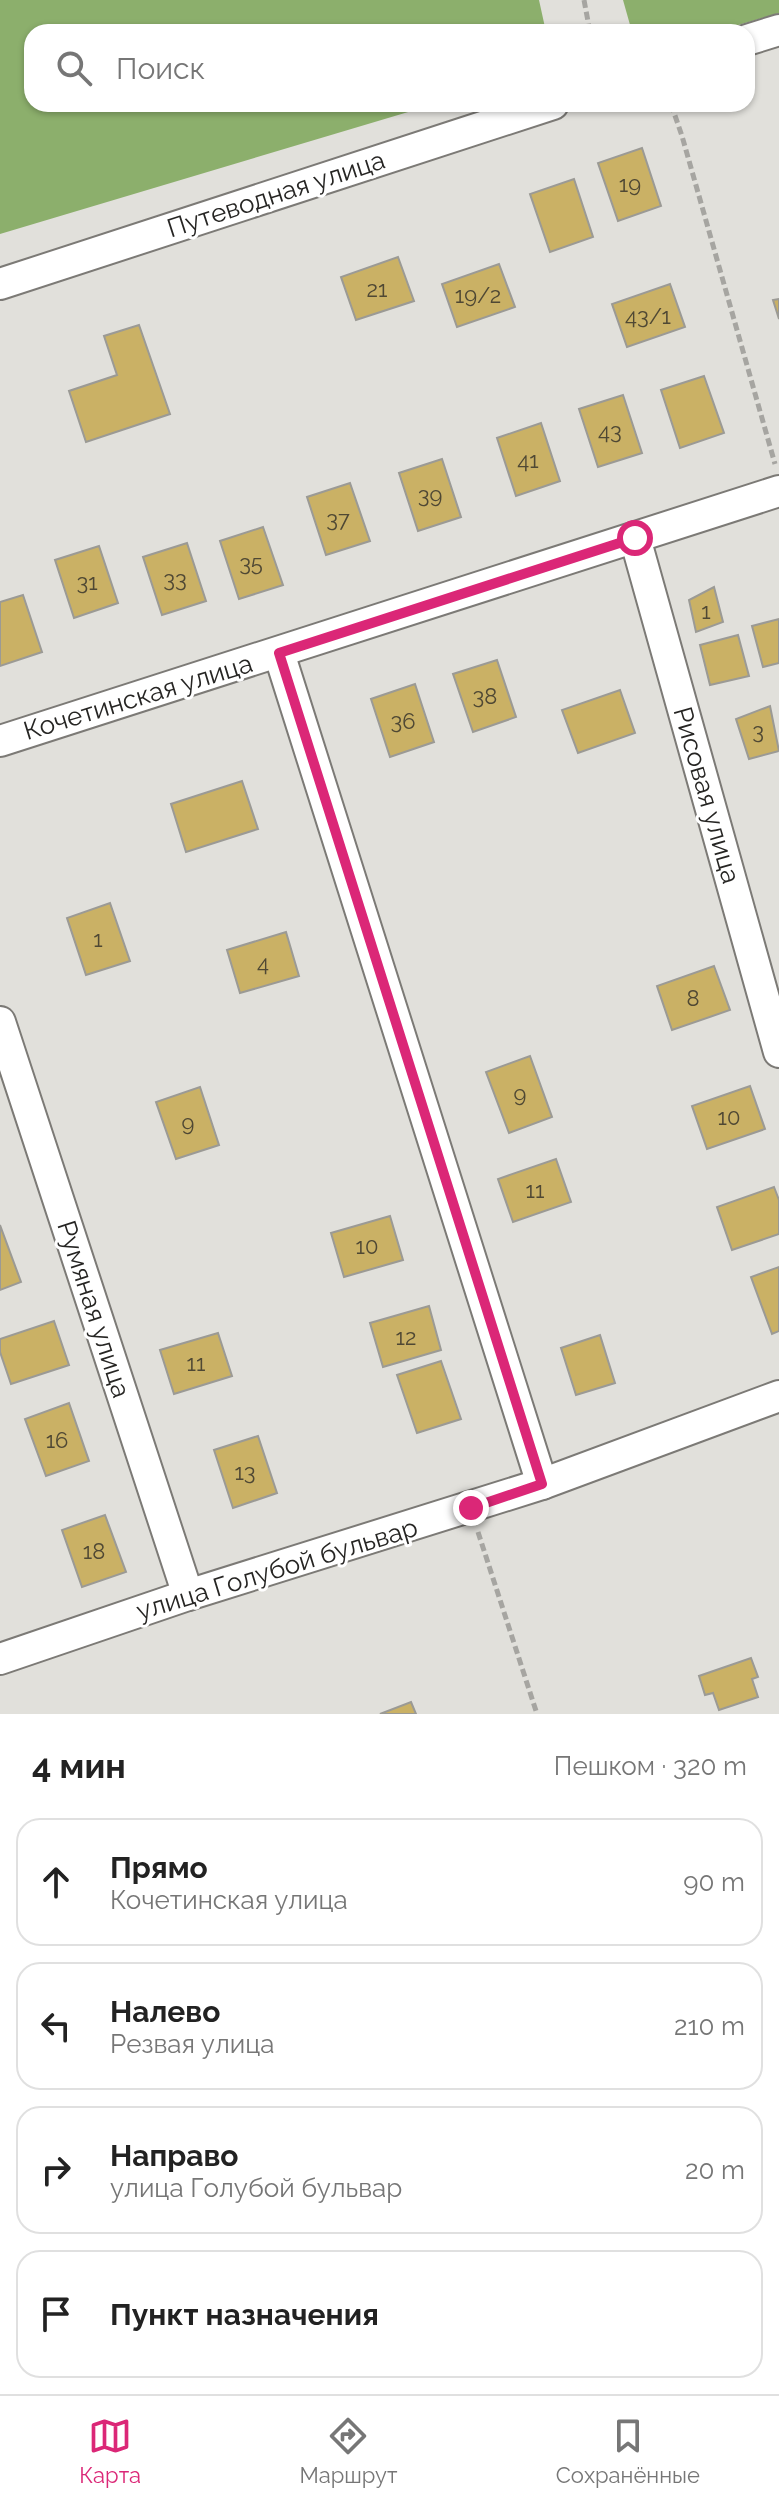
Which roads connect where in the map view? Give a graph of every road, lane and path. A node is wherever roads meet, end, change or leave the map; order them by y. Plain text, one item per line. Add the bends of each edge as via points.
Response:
1 (584, 0) edge
2 (588, 24) edge
3 (779, 30) edge
4 (755, 38) edge
5 (528, 112) edge
6 (674, 112) edge
7 (0, 284) edge
8 (777, 478) edge
9 (635, 538) junction
10 (279, 653) junction
11 (0, 741) edge
12 (0, 1022) edge
13 (779, 1052) edge
14 (779, 1396) edge
15 (542, 1484) junction
16 (471, 1508) junction
17 (188, 1595) junction
18 (0, 1659) edge
19 (537, 1714) edge

1 - 2 path
3 - 4 street
5 - 7 street, Путеводная улица
6 - 8 path
8 - 9 street, Кочетинская улица
9 - 10 street, Кочетинская улица
9 - 13 street, Рисовая улица
10 - 11 street, Кочетинская улица
10 - 15 street
12 - 17 street, Румяная улица
14 - 15 street, улица Голубой бульвар
15 - 16 street, улица Голубой бульвар
16 - 17 street, улица Голубой бульвар
16 - 19 path
17 - 18 street, улица Голубой бульвар

